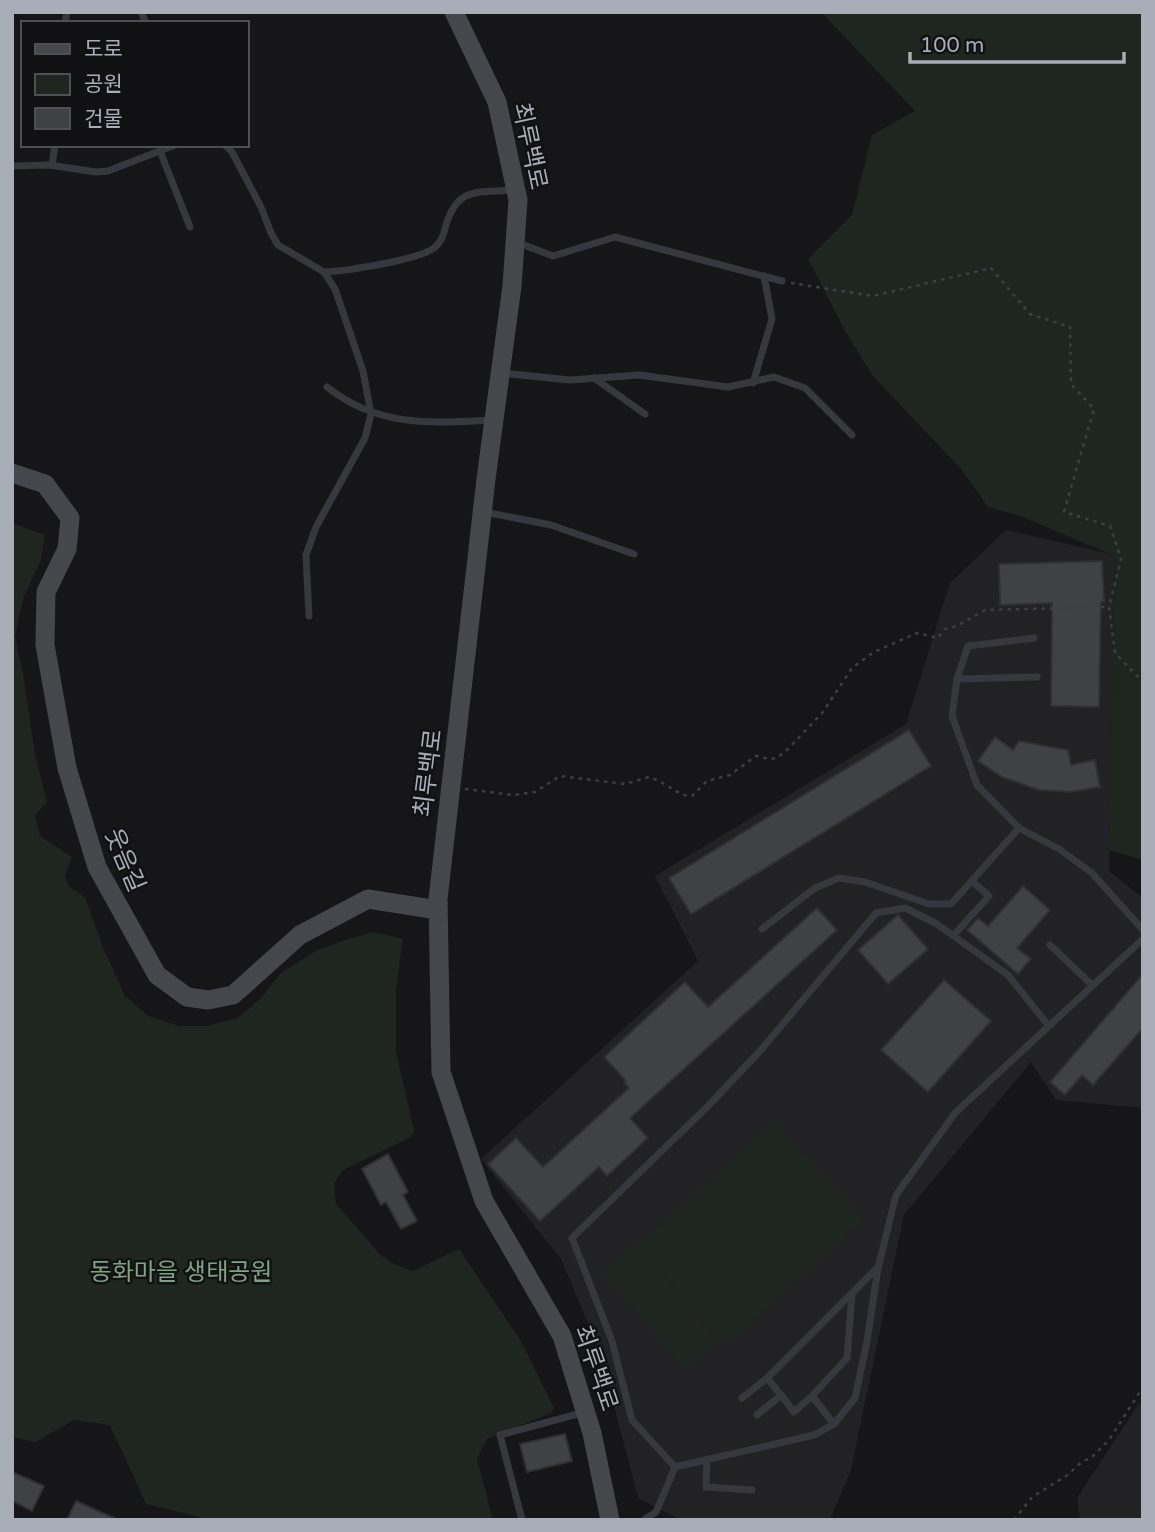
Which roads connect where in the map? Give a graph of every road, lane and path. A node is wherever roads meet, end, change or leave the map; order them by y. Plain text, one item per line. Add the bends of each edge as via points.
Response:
1 (454, 12) edge
2 (55, 147) edge
3 (170, 147) edge
4 (227, 147) edge
5 (160, 151) junction
6 (52, 165) junction
7 (12, 166) edge
8 (516, 190) junction
9 (190, 227) dead end
10 (516, 242) junction
11 (324, 272) junction
12 (764, 276) junction
13 (782, 281) joint
14 (501, 372) junction
15 (594, 379) junction
16 (753, 383) junction
17 (327, 387) dead end
18 (371, 414) junction
19 (645, 414) dead end
20 (494, 420) junction
21 (852, 435) dead end
22 (12, 473) edge
23 (482, 512) junction
24 (634, 554) dead end
25 (1109, 607) junction
26 (309, 616) dead end
27 (1034, 638) dead end
28 (1037, 677) dead end
29 (957, 679) junction
30 (1143, 682) edge
31 (451, 787) junction
32 (1019, 828) junction
33 (973, 882) junction
34 (438, 910) junction
35 (762, 929) dead end
36 (1143, 930) edge
37 (953, 936) junction
38 (1143, 939) edge
39 (1050, 945) dead end
40 (1092, 985) junction
41 (1048, 1025) junction
42 (878, 1268) junction
43 (852, 1295) junction
44 (767, 1378) junction
45 (1143, 1387) edge
46 (781, 1395) junction
47 (812, 1396) junction
48 (742, 1398) dead end
49 (586, 1412) junction
50 (757, 1415) dead end
51 (834, 1424) junction
52 (707, 1459) junction
53 (675, 1467) junction
54 (752, 1490) dead end
55 (522, 1520) edge
56 (610, 1520) edge
57 (644, 1520) edge
58 (1014, 1520) edge

1 - 8 street, 최루백로 via 497,103
2 - 6 lane
3 - 5 lane
4 - 11 lane via 278,245
5 - 6 lane via 108,171
5 - 9 lane
6 - 7 lane
8 - 10 street, 최루백로
8 - 11 lane via 471,194 458,200 442,239 422,254
10 - 12 lane via 553,256 615,237
10 - 14 street, 최루백로
11 - 18 lane via 335,289 363,371
12 - 13 lane
12 - 16 lane via 772,319
13 - 25 path via 873,296 991,268 1030,314 1070,327 1071,384 1094,409 1064,512 1111,526 1121,559
14 - 15 lane
14 - 20 street, 최루백로
15 - 16 lane via 639,375 728,387
15 - 19 lane
16 - 21 lane via 774,376 805,388
17 - 18 lane
18 - 20 lane via 423,421
18 - 26 lane via 365,438 316,527 306,555
20 - 23 street, 최루백로
22 - 34 street, 웃음길 via 45,484 69,518 67,549 46,592 45,645 67,768 97,867 157,975 187,997 208,1000 233,995 300,935 368,899
23 - 24 lane via 551,525
23 - 31 street, 최루백로
25 - 30 path via 1115,653
25 - 31 path via 985,610 945,629 938,638 917,633 885,647 852,668 823,712 777,758 756,756 730,775 706,781 692,796 649,777 625,783 560,776 535,792 513,795
27 - 29 lane via 968,646
28 - 29 lane
29 - 32 lane via 952,716 977,785
31 - 34 street, 최루백로
32 - 33 lane
32 - 36 lane via 1092,873
33 - 35 lane via 951,904 929,904 839,878 815,888
33 - 37 lane via 989,896
34 - 49 street, 최루백로 via 441,1072 484,1201 562,1336
37 - 41 lane via 1008,975
37 - 53 lane via 905,908 876,914 708,1106 572,1238 612,1341 632,1420
38 - 40 lane
39 - 40 lane
40 - 41 lane
41 - 42 lane via 955,1113 896,1195
42 - 43 lane
42 - 51 lane via 855,1398
43 - 44 lane
43 - 47 lane via 847,1358
44 - 46 lane
44 - 48 lane
45 - 58 path via 1109,1440 1091,1458 1031,1497
46 - 47 lane via 794,1412
46 - 50 lane
47 - 51 lane
49 - 55 lane via 500,1435
49 - 56 street, 최루백로
51 - 52 lane via 814,1435
52 - 53 lane
52 - 54 lane via 706,1487
53 - 57 lane via 656,1511

